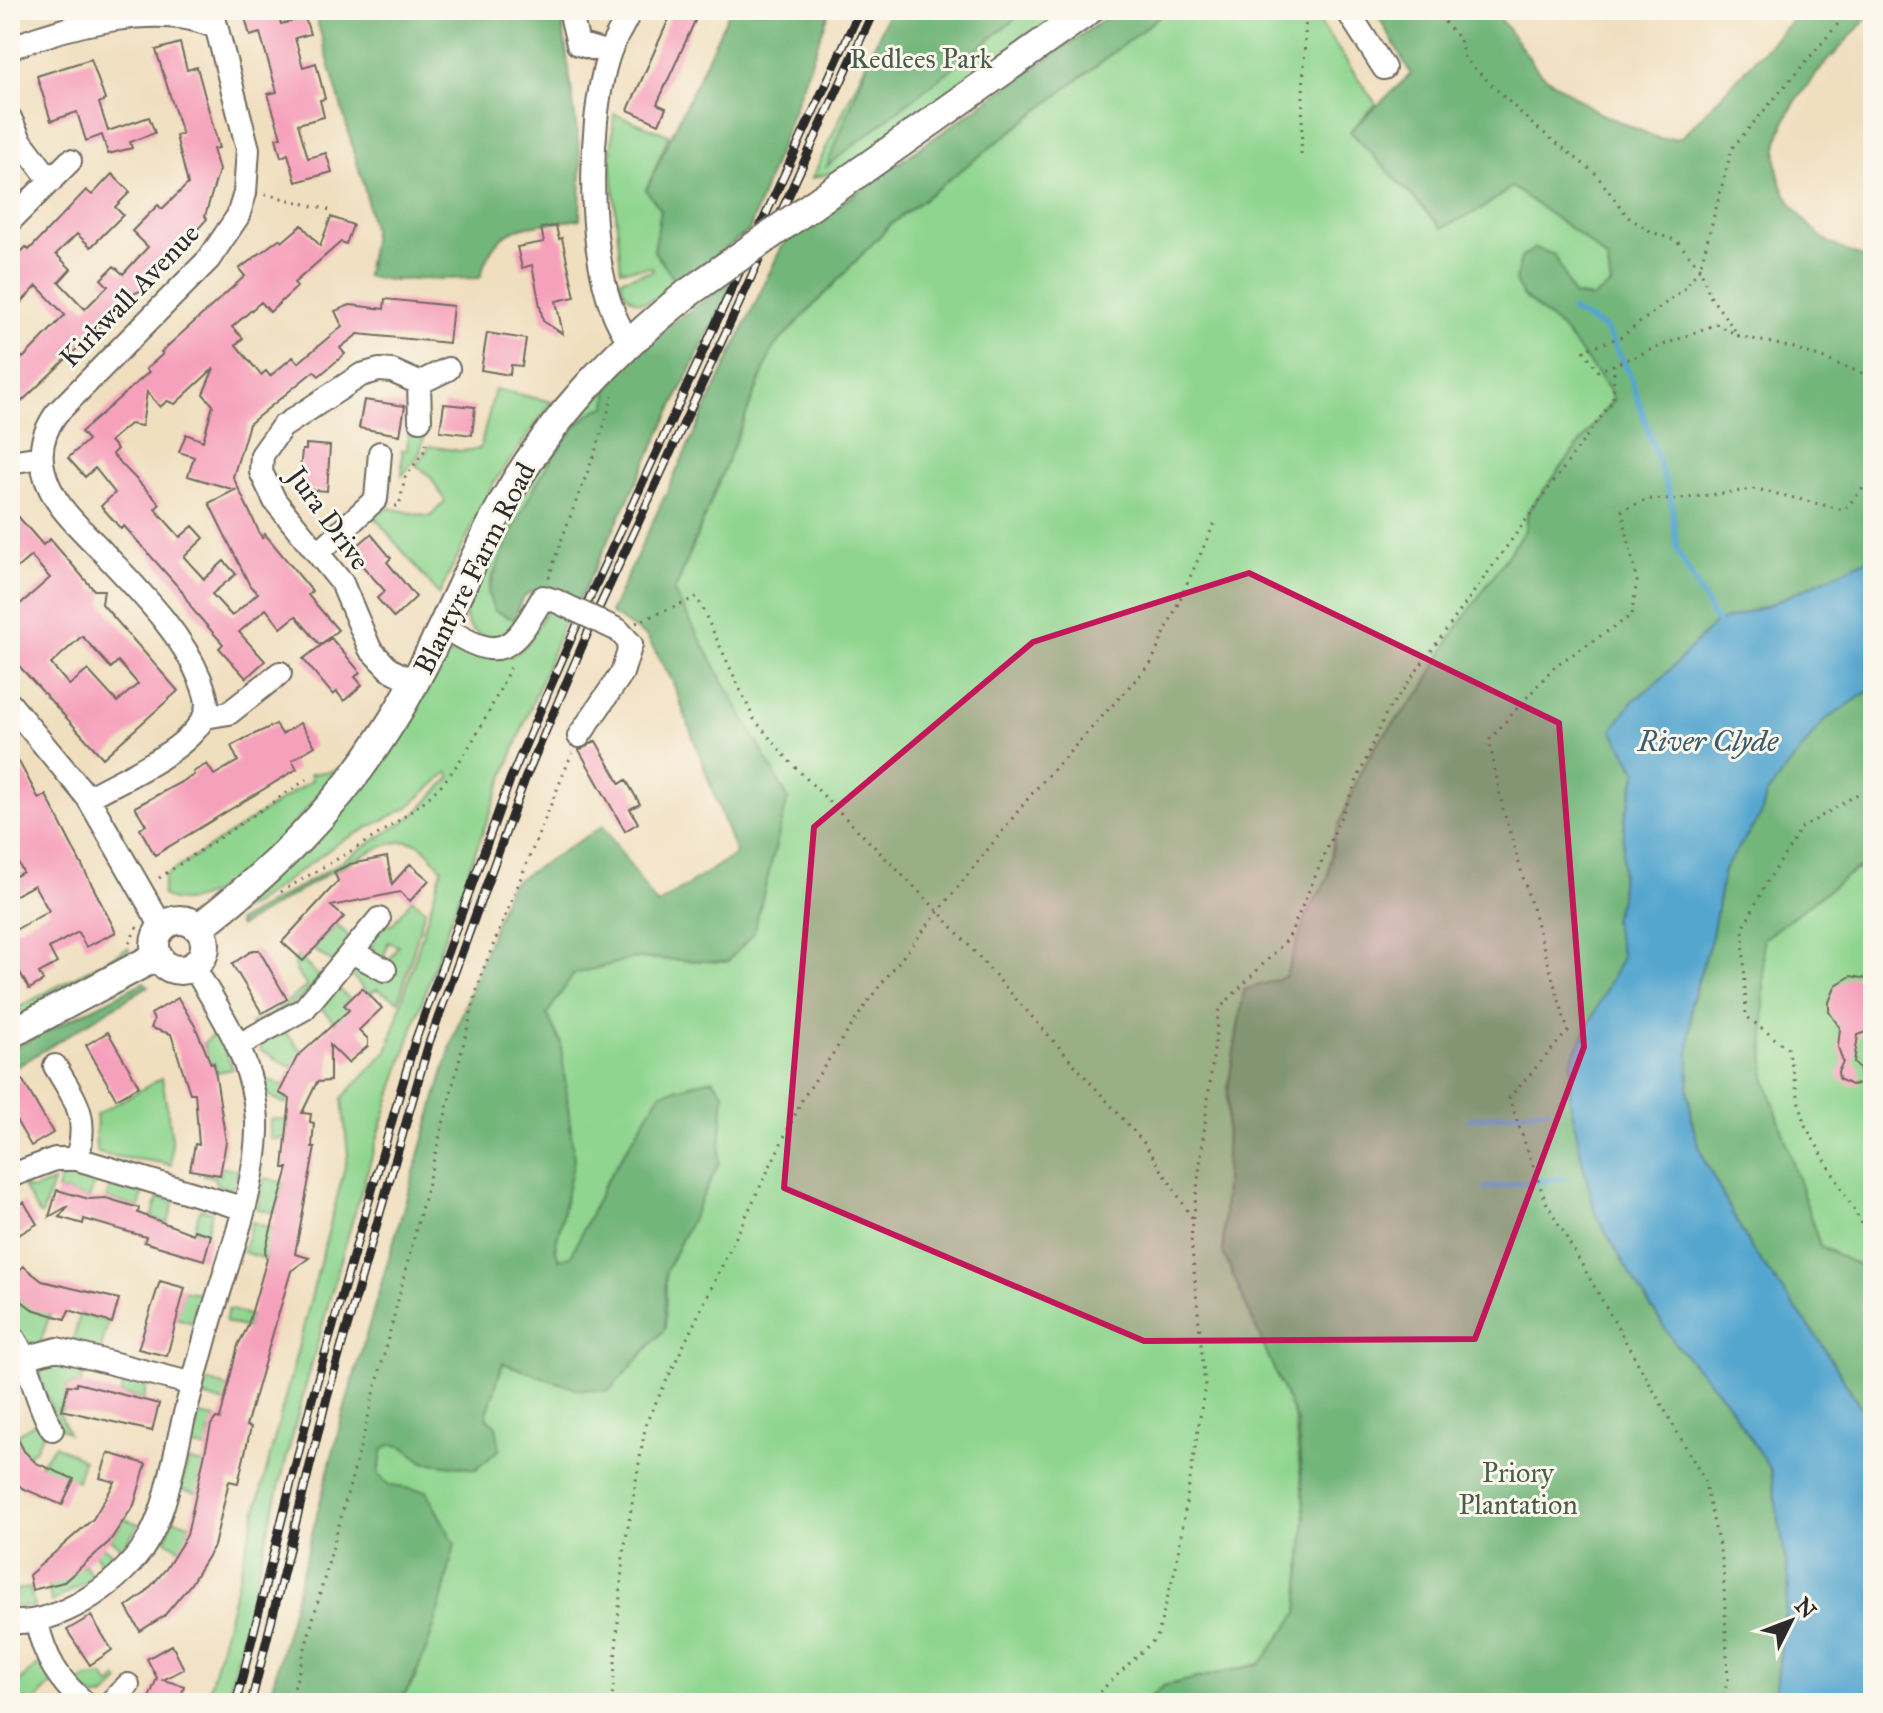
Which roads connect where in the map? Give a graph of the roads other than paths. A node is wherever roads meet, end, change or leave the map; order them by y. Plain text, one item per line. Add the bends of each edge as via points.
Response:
1 (570, 10) edge
2 (631, 10) edge
3 (1089, 10) edge
4 (1347, 10) edge
5 (215, 19) edge
6 (10, 48) edge
7 (609, 53) junction
8 (1384, 68) dead end
9 (10, 118) edge
10 (70, 161) dead end
11 (51, 181) junction
12 (10, 221) edge
13 (621, 351) junction
14 (448, 369) dead end
15 (419, 383) junction
16 (420, 420) road end
17 (380, 453) dead end
18 (41, 457) junction
19 (10, 462) edge
20 (318, 553) junction
21 (443, 626) junction
22 (280, 673) dead end
23 (415, 682) junction
24 (10, 704) edge
25 (205, 717) junction
26 (579, 736) road end
27 (88, 798) junction
28 (379, 919) dead end
29 (162, 927) junction
30 (198, 928) junction
31 (352, 952) junction
32 (157, 956) junction
33 (193, 966) junction
34 (385, 970) dead end
35 (10, 1034) edge
36 (239, 1045) junction
37 (55, 1066) dead end
38 (77, 1159) junction
39 (10, 1176) edge
40 (242, 1208) junction
41 (10, 1333) edge
42 (28, 1357) junction
43 (193, 1384) junction
44 (52, 1429) dead end
45 (10, 1622) edge
46 (37, 1623) junction
47 (128, 1685) dead end
48 (85, 1703) edge
49 (110, 1703) edge

1 - 7 street via 578,44
2 - 7 street
3 - 13 main road, Blantyre Farm Road, bridge via 688,293
4 - 8 street
5 - 6 street, Kirkwall Avenue via 150,14
5 - 18 street, Kirkwall Avenue via 248,149 238,216 226,238 56,414
7 - 13 street via 592,160 598,247
9 - 11 street
10 - 11 street
11 - 12 street
13 - 21 main road, Blantyre Farm Road via 565,412 522,471
14 - 15 street
15 - 16 street
15 - 20 street, Jura Drive via 392,371 361,375 269,441 262,455 265,486
17 - 20 street via 376,499
18 - 19 street
18 - 25 street via 61,508 186,651 206,693
20 - 23 street, Jura Drive via 342,583 370,649
21 - 23 main road, Blantyre Farm Road
21 - 26 street, bridge via 472,645 493,649 519,639 550,599 618,630 631,644 622,673
22 - 25 street via 229,713
23 - 30 main road, Blantyre Farm Road via 372,752 320,818 271,868
24 - 27 street
25 - 27 street via 162,756
27 - 29 street
28 - 31 street
29 - 30 main road via 184,921
29 - 32 main road via 156,938
30 - 33 main road via 205,944
31 - 34 street
31 - 36 street via 304,1009
32 - 33 main road via 177,970
32 - 35 main road
33 - 36 street
36 - 40 street via 255,1099 257,1138
37 - 38 street via 83,1117
38 - 39 street via 55,1159
38 - 40 street
40 - 43 street
41 - 42 street
42 - 43 street via 57,1349
42 - 44 street via 38,1403
43 - 46 street via 169,1489 141,1550 87,1597
45 - 46 street
46 - 48 street via 50,1664
47 - 49 street

